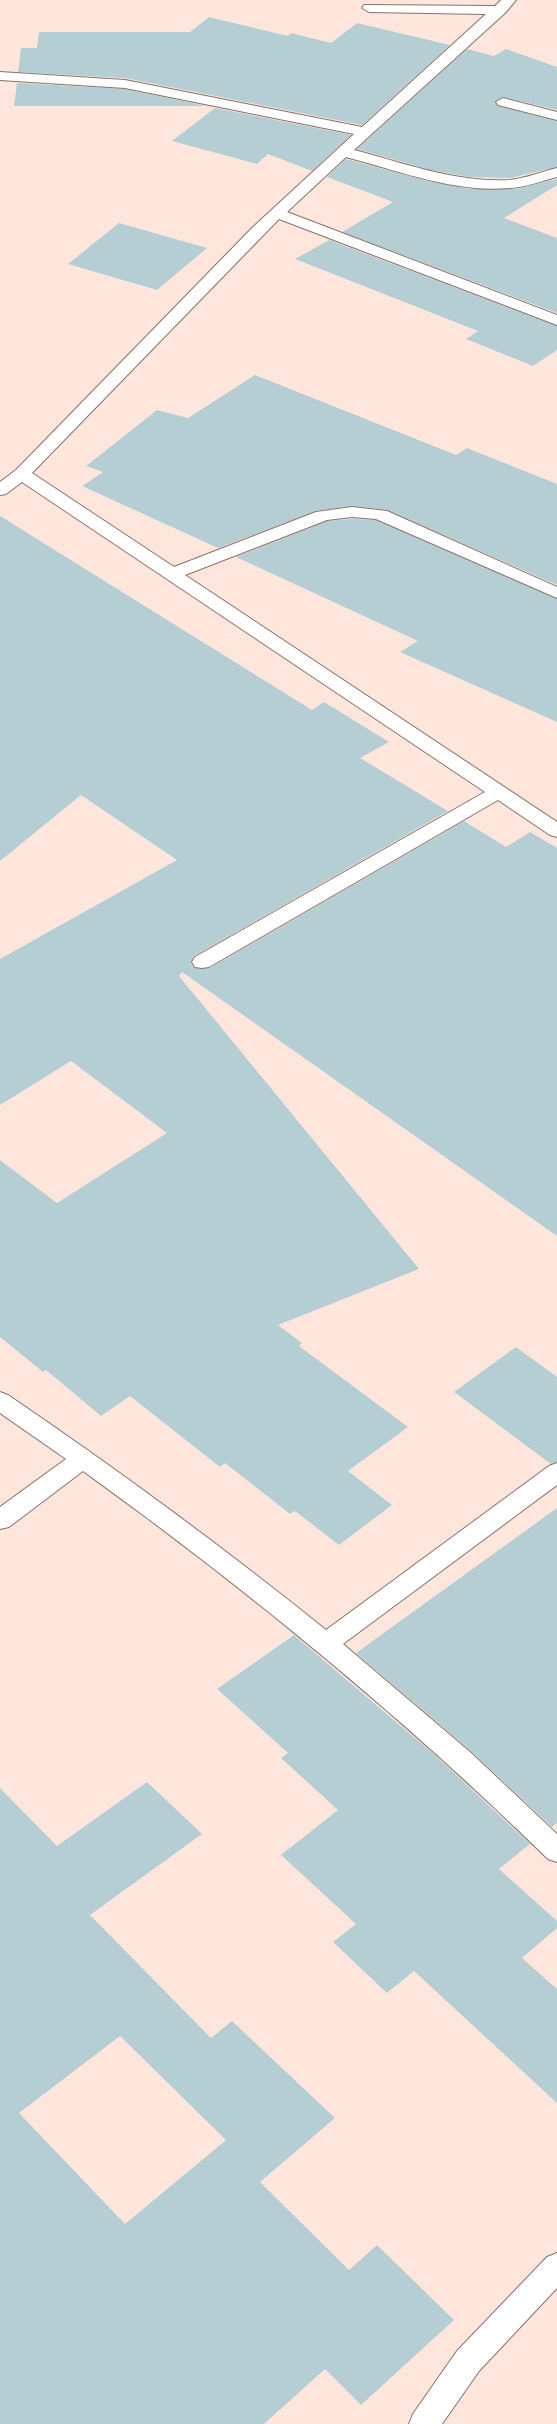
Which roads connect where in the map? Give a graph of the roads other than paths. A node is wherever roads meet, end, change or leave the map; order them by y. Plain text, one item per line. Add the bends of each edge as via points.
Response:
1 (504, 5) edge
2 (369, 8) dead end
3 (0, 76) edge
4 (503, 102) dead end
5 (557, 116) edge
6 (366, 132) junction
7 (344, 152) junction
8 (557, 172) edge
9 (277, 213) junction
10 (557, 320) edge
11 (22, 474) junction
12 (0, 490) edge
13 (172, 574) junction
14 (557, 593) edge
15 (498, 792) junction
16 (557, 831) edge
17 (202, 962) dead end
18 (0, 1401) edge
19 (84, 1458) junction
20 (557, 1472) edge
21 (0, 1520) edge
22 (324, 1645) junction
23 (557, 1851) edge
24 (557, 2267) edge
25 (424, 2424) edge

1 - 2 street
1 - 6 street
3 - 6 street via 125,84
4 - 5 street
6 - 7 street
7 - 8 street via 464,182 508,184 532,181
7 - 9 street
9 - 10 street
9 - 11 street
11 - 12 street
11 - 13 street
13 - 14 street via 322,516 361,510 381,515
13 - 15 street
15 - 16 street
15 - 17 street
18 - 19 street
19 - 21 street
19 - 22 street via 221,1560
20 - 22 street
22 - 23 street via 448,1748
24 - 25 street via 468,2361

